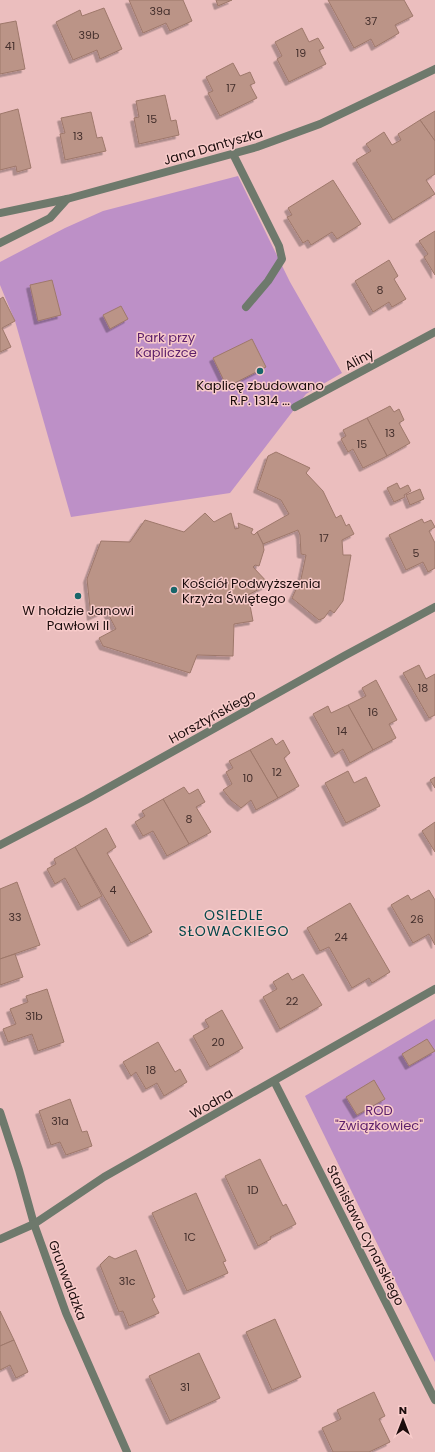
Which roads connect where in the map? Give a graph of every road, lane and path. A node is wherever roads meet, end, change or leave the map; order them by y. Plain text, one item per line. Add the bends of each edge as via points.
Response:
1 (435, 69) edge
2 (233, 154) junction
3 (67, 198) junction
4 (0, 213) edge
5 (0, 243) edge
6 (246, 306) dead end
7 (435, 332) edge
8 (295, 408) dead end
9 (435, 607) edge
10 (0, 845) edge
11 (435, 989) edge
12 (274, 1081) junction
13 (0, 1112) edge
14 (34, 1224) junction
15 (0, 1239) edge
16 (435, 1400) edge
17 (127, 1452) edge

1 - 2 street, Jana Dantyszka via 320,124
2 - 3 street, Jana Dantyszka
2 - 6 street via 279,246 282,259 268,281
3 - 4 street, Jana Dantyszka
3 - 5 street via 50,218
7 - 8 street, Aliny
9 - 10 street, Horsztyńskiego
11 - 12 street, Wodna
12 - 14 street, Wodna via 104,1177
12 - 16 street, Stanisława Cynarskiego
13 - 14 street, Grunwaldzka
14 - 15 street, Wodna
14 - 17 street, Grunwaldzka via 66,1313

